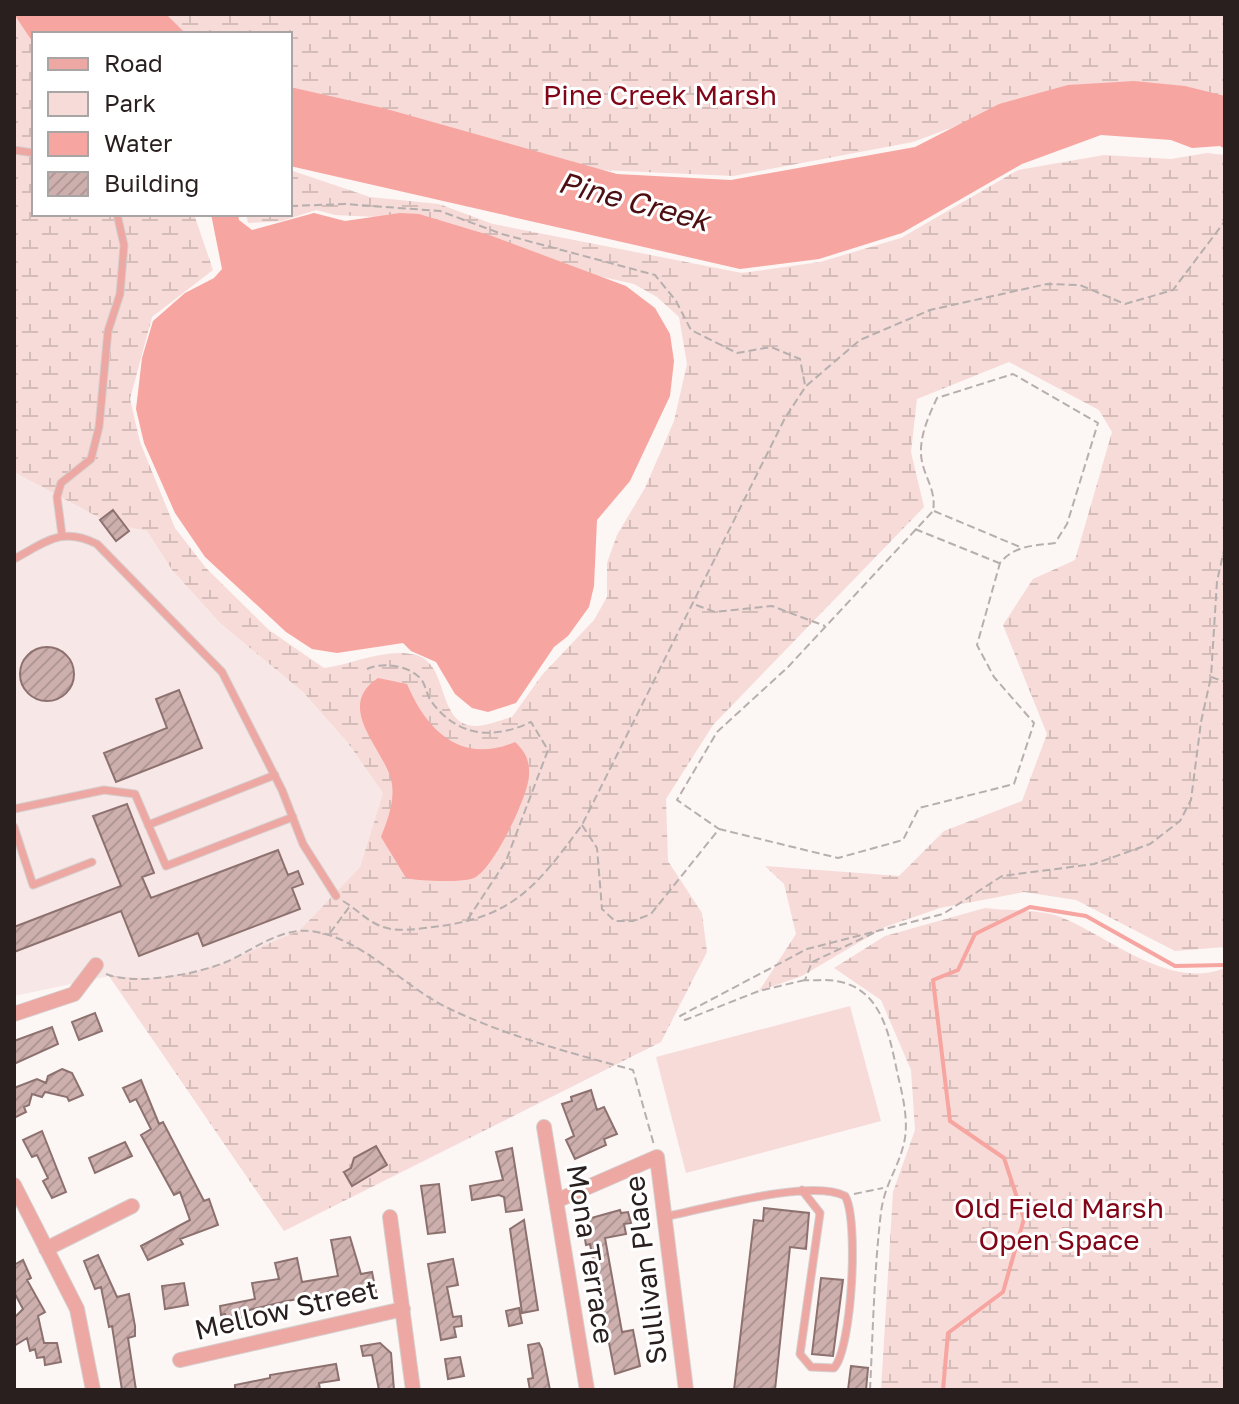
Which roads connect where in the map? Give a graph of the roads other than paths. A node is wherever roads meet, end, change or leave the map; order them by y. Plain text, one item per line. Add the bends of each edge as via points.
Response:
1 (117, 216) edge
2 (62, 535) junction
3 (14, 559) edge
4 (275, 775) junction
5 (14, 809) edge
6 (293, 817) junction
7 (148, 825) junction
8 (14, 827) edge
9 (92, 862) dead end
10 (336, 896) road end
11 (96, 965) road end
12 (14, 1014) edge
13 (544, 1127) dead end
14 (14, 1185) edge
15 (802, 1190) junction
16 (556, 1201) junction
17 (132, 1206) dead end
18 (390, 1217) dead end
19 (664, 1217) junction
20 (46, 1249) junction
21 (403, 1309) junction
22 (180, 1360) dead end
23 (93, 1390) edge
24 (413, 1390) edge
25 (587, 1390) edge
26 (686, 1390) edge

1 - 2 lane via 124,245 120,294 108,331 99,427 91,459 61,483 57,497
2 - 3 lane
2 - 4 lane via 77,534 97,544 201,647 222,672
4 - 6 lane
4 - 7 lane
5 - 7 lane via 104,790 135,794
6 - 7 lane via 166,866
6 - 10 lane via 303,844
8 - 9 lane via 33,885
11 - 12 street via 74,994
13 - 16 street, Mona Terrace
14 - 20 street
15 - 15 lane via 820,1213 800,1354 811,1367 825,1370 841,1361 846,1337 852,1218 845,1196 833,1190
15 - 19 lane
16 - 19 street, Sullivan Place via 657,1157
16 - 25 street, Mona Terrace
17 - 20 street
18 - 21 street
19 - 26 street, Sullivan Place
20 - 23 street via 77,1309
21 - 22 street, Mellow Street
21 - 24 street

